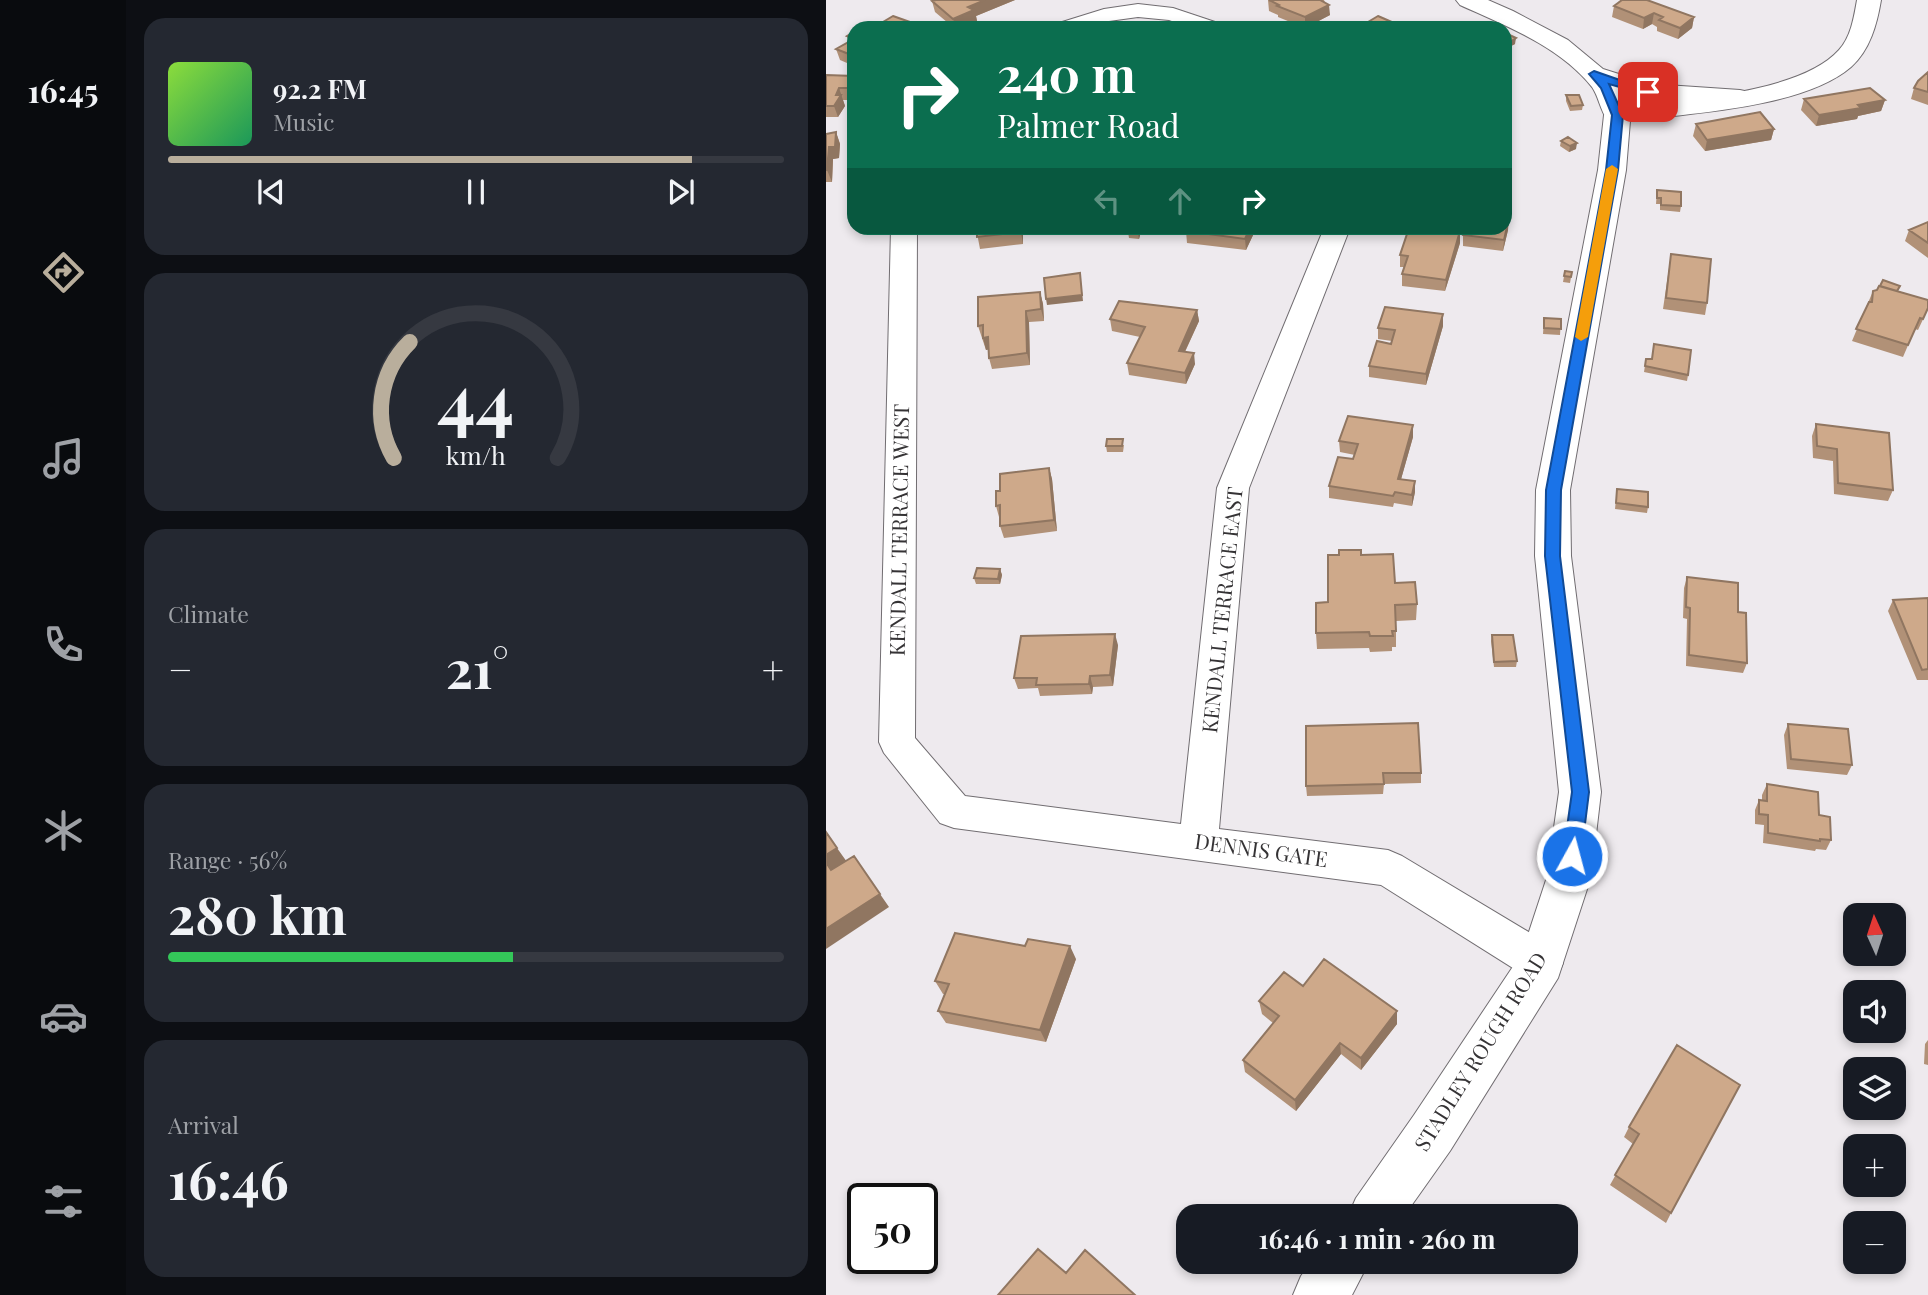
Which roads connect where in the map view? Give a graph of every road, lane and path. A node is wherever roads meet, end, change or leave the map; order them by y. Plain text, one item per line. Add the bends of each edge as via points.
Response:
1 (1468, 0) edge
2 (1869, 0) edge
3 (1084, 21) edge
4 (1195, 21) edge
5 (1594, 74) junction
6 (1740, 98) junction
7 (1617, 115) junction
8 (904, 235) edge
9 (1334, 235) edge
10 (954, 811) joint
11 (1198, 843) junction
12 (1542, 963) junction
13 (1382, 1204) edge
14 (1335, 1274) edge
15 (1320, 1295) edge

1 - 5 main road, STADLEY ROUGH ROAD via 1578,57
2 - 6 main road via 1864,31 1841,62 1814,81
3 - 4 street via 1149,8
5 - 6 main road via 1628,88 1669,95
5 - 7 main road, STADLEY ROUGH ROAD via 1606,87
6 - 7 main road
7 - 12 main road, STADLEY ROUGH ROAD via 1612,170 1553,490 1553,556 1580,792 1569,877
8 - 10 street, KENDALL TERRACE WEST via 897,742
9 - 11 street, KENDALL TERRACE EAST via 1233,488
10 - 11 street, DENNIS GATE
11 - 12 street, DENNIS GATE via 1388,868
12 - 13 main road, STADLEY ROUGH ROAD
14 - 15 main road

